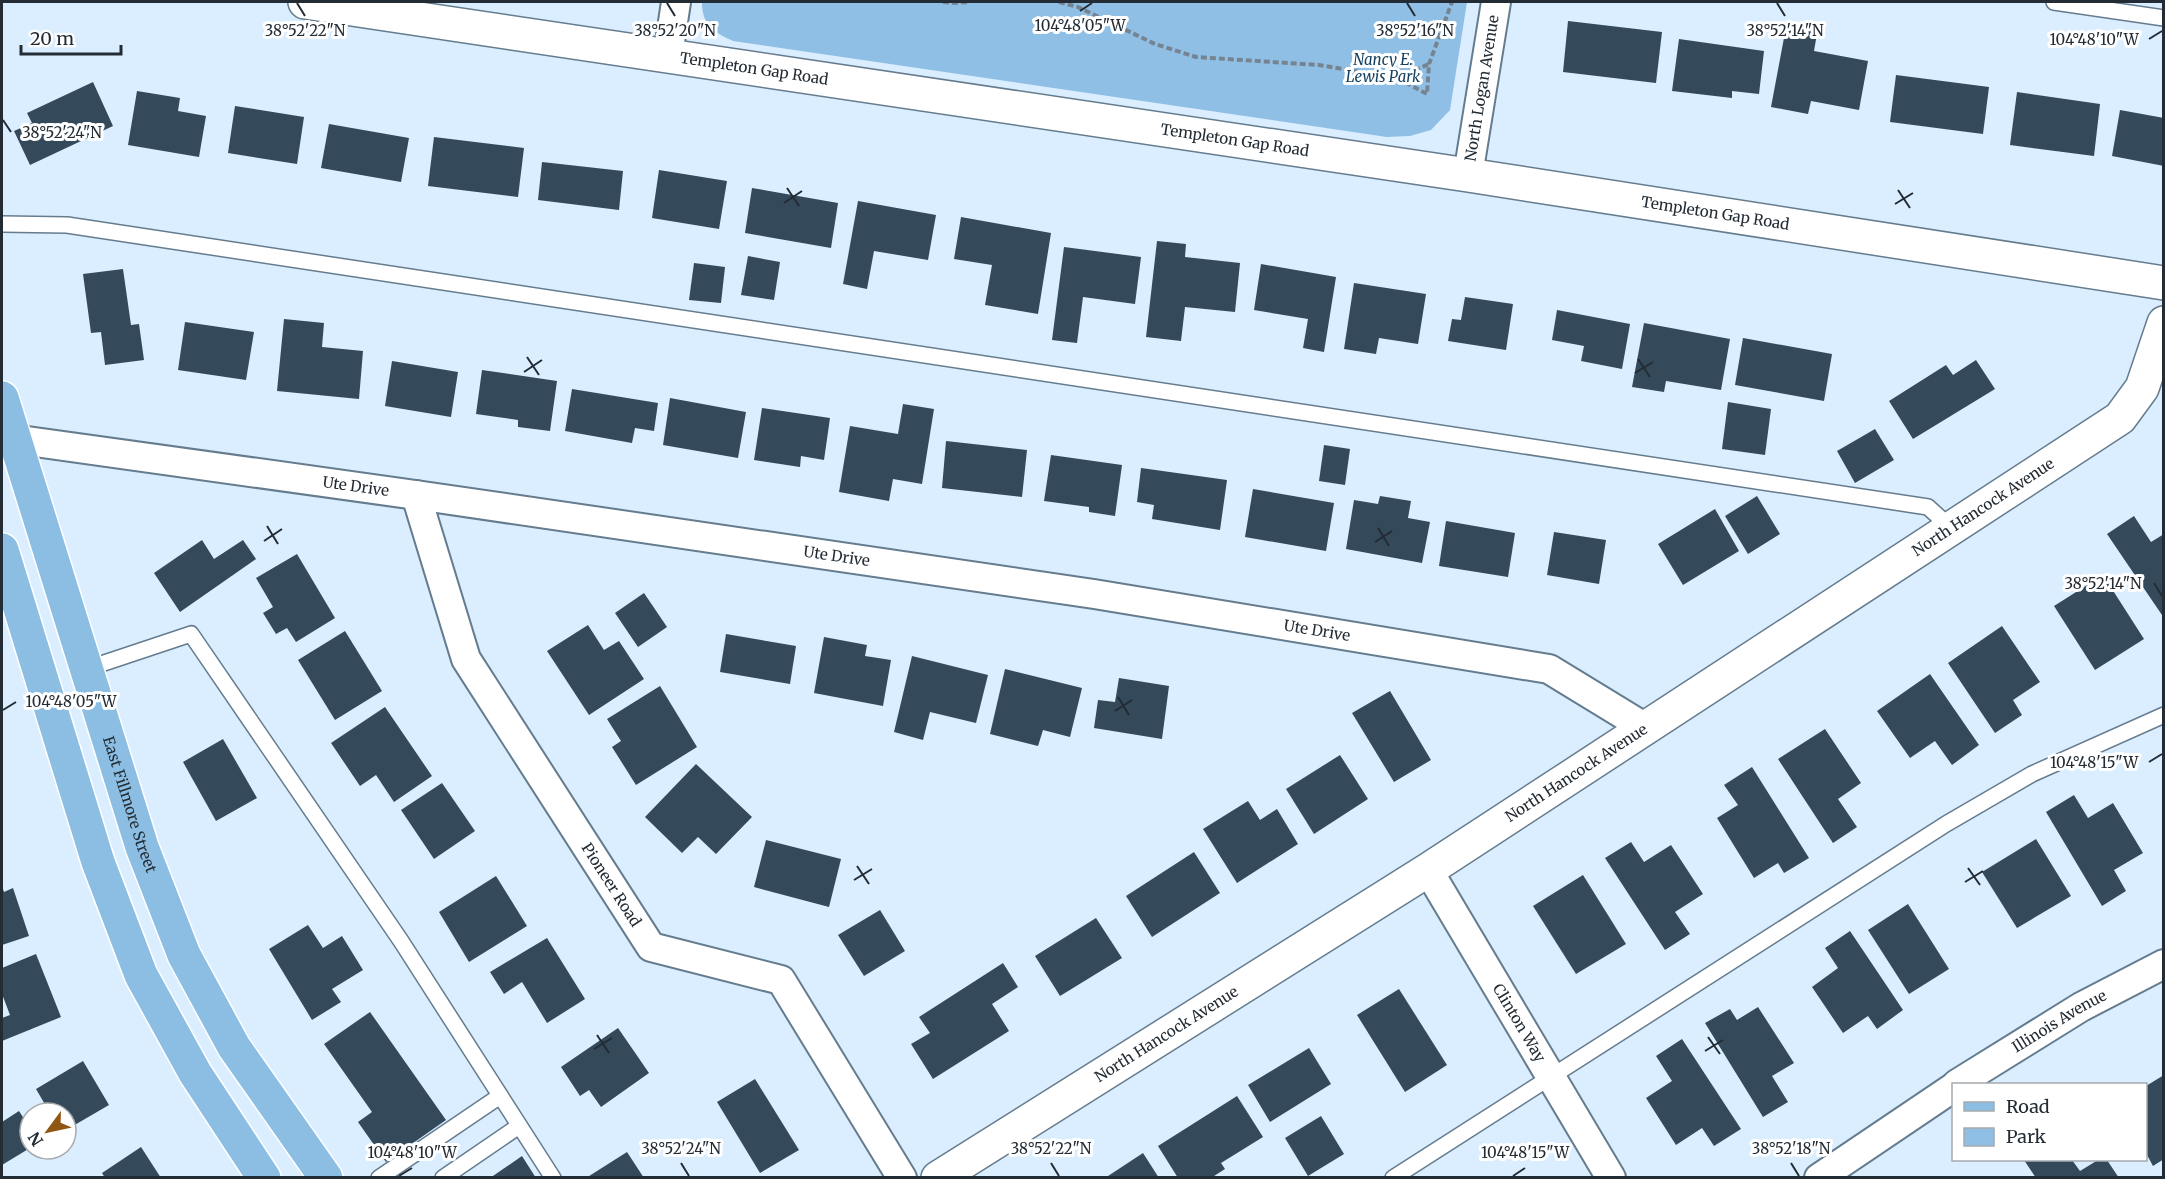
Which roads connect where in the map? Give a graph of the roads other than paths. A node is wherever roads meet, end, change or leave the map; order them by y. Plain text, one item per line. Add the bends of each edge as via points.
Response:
1 (305, 2) edge
2 (676, 2) edge
3 (1496, 2) edge
4 (2054, 2) edge
5 (2163, 18) edge
6 (668, 55) junction
7 (1468, 175) junction
8 (2, 224) edge
9 (2163, 283) edge
10 (2163, 323) edge
11 (2, 398) edge
12 (13, 439) junction
13 (416, 495) junction
14 (1951, 528) junction
15 (2, 550) edge
16 (86, 669) junction
17 (2163, 715) edge
18 (1644, 727) junction
19 (1428, 870) junction
20 (2163, 964) edge
21 (1551, 1077) junction
22 (1959, 1083) edge
23 (1952, 1088) edge
24 (500, 1096) junction
25 (519, 1126) junction
26 (264, 1178) edge
27 (326, 1178) edge
28 (379, 1178) edge
29 (443, 1178) edge
30 (553, 1178) edge
31 (902, 1178) edge
32 (938, 1178) edge
33 (1393, 1178) edge
34 (1611, 1178) edge
35 (1819, 1178) edge

1 - 6 street, Templeton Gap Road
2 - 6 street
3 - 7 street, North Logan Avenue
4 - 5 lane
6 - 7 street, Templeton Gap Road
7 - 9 street, Templeton Gap Road
8 - 14 lane via 68,225 1928,507
10 - 14 street, North Hancock Avenue via 2142,388 2121,418
11 - 12 main road, East Fillmore Street
12 - 13 street, Ute Drive
12 - 16 main road, East Fillmore Street
13 - 18 street, Ute Drive via 1094,594 1549,669
13 - 31 street, Pioneer Road via 466,659 651,947 781,980
14 - 18 street, North Hancock Avenue
15 - 26 main road via 98,862 141,975 195,1073
16 - 24 lane via 191,634 401,941
16 - 27 main road, East Fillmore Street via 142,847 184,956 234,1047
17 - 21 lane via 2032,774 1975,807
18 - 19 street, North Hancock Avenue
19 - 21 street, Clinton Way
19 - 32 street, North Hancock Avenue
20 - 22 street, Illinois Avenue via 2081,1007
21 - 33 lane
21 - 34 street, Clinton Way
23 - 35 street
24 - 25 lane
24 - 28 lane
25 - 29 lane
25 - 30 lane

